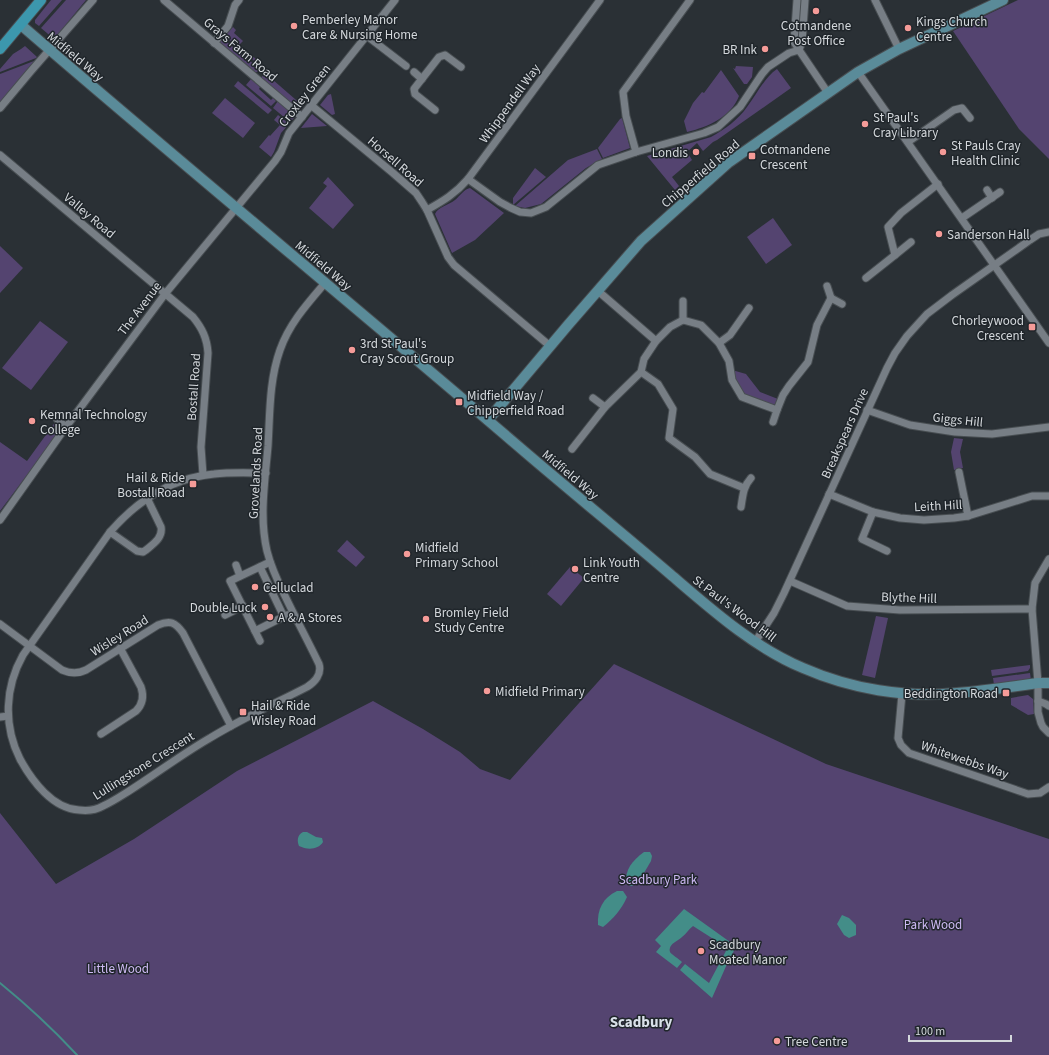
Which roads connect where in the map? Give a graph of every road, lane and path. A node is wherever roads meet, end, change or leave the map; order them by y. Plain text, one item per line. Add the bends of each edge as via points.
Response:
1 (41, 0) edge
2 (93, 0) edge
3 (164, 0) edge
4 (239, 0) edge
5 (396, 0) edge
6 (600, 0) edge
7 (690, 0) edge
8 (797, 0) edge
9 (805, 0) edge
10 (875, 0) edge
11 (1003, 0) edge
12 (19, 27) junction
13 (367, 36) junction
14 (214, 43) junction
15 (0, 49) edge
16 (899, 49) junction
17 (49, 50) junction
18 (799, 50) junction
19 (406, 66) dead end
20 (460, 67) dead end
21 (414, 72) dead end
22 (858, 72) junction
23 (422, 79) junction
24 (828, 93) junction
25 (312, 106) junction
26 (0, 108) edge
27 (434, 110) dead end
28 (302, 117) junction
29 (970, 118) dead end
30 (908, 142) junction
31 (636, 152) junction
32 (0, 155) edge
33 (468, 179) junction
34 (938, 184) junction
35 (987, 190) dead end
36 (1000, 192) dead end
37 (992, 198) junction
38 (236, 207) junction
39 (426, 210) junction
40 (962, 218) junction
41 (1049, 232) edge
42 (911, 242) dead end
43 (895, 255) junction
44 (995, 265) junction
45 (866, 278) dead end
46 (325, 283) junction
47 (828, 286) dead end
48 (598, 291) junction
49 (165, 294) junction
50 (831, 298) junction
51 (683, 301) dead end
52 (842, 304) dead end
53 (749, 308) dead end
54 (683, 320) junction
55 (656, 340) junction
56 (719, 343) junction
57 (1049, 343) edge
58 (550, 346) junction
59 (641, 372) junction
60 (593, 398) dead end
61 (605, 407) junction
62 (777, 410) junction
63 (868, 410) junction
64 (57, 419) dead end
65 (488, 420) junction
66 (773, 422) dead end
67 (66, 427) junction
68 (1049, 427) edge
69 (572, 449) dead end
70 (959, 472) dead end
71 (266, 474) junction
72 (203, 475) junction
73 (751, 478) dead end
74 (744, 488) junction
75 (829, 494) junction
76 (1049, 496) edge
77 (147, 498) junction
78 (741, 506) dead end
79 (874, 512) junction
80 (968, 516) junction
81 (0, 520) edge
82 (610, 524) joint
83 (110, 532) junction
84 (887, 551) dead end
85 (1049, 559) edge
86 (270, 562) junction
87 (236, 565) dead end
88 (260, 567) junction
89 (240, 576) junction
90 (790, 581) junction
91 (242, 606) junction
92 (1032, 609) junction
93 (293, 613) junction
94 (225, 615) dead end
95 (284, 617) junction
96 (0, 624) edge
97 (255, 631) junction
98 (260, 641) dead end
99 (754, 642) junction
100 (29, 645) junction
101 (120, 648) junction
102 (320, 668) joint
103 (1038, 683) junction
104 (1049, 683) edge
105 (902, 694) junction
106 (1038, 701) junction
107 (1049, 706) edge
108 (8, 716) junction
109 (0, 717) edge
110 (231, 726) junction
111 (1049, 733) edge
112 (101, 734) dead end
113 (1049, 787) edge

1 - 12 main road
2 - 17 street
3 - 14 street, Grays Farm Road
4 - 14 street via 228,26
5 - 13 street, Croxley Green
6 - 33 street, Whippendell Way
7 - 31 street via 623,92 626,116
8 - 18 street via 794,42
9 - 18 street via 802,42
10 - 16 street
11 - 16 street, Chipperfield Road
12 - 15 main road
12 - 17 street, Midfield Way
13 - 19 street
13 - 25 street, Croxley Green
14 - 28 street, Grays Farm Road
16 - 22 street, Chipperfield Road
17 - 26 street
17 - 38 street, Midfield Way
18 - 24 street
18 - 31 street via 789,53 768,67 740,107 718,127
20 - 23 street via 445,55 439,57
21 - 23 street
22 - 24 street, Chipperfield Road
22 - 30 street
23 - 27 street via 414,89 415,94
24 - 48 street, Chipperfield Road via 728,163 641,241
25 - 28 street, Croxley Green
25 - 39 street, Horsell Road via 416,192
28 - 38 street, Croxley Green via 289,134 278,156
29 - 30 street via 962,108 954,110
30 - 34 street
31 - 33 street via 598,165 546,207 531,213 511,208
32 - 49 street, Valley Road
33 - 39 street, Whippendell Way via 452,195
34 - 40 street
34 - 43 street via 888,227
35 - 37 street
36 - 37 street
37 - 40 street
38 - 46 street, Midfield Way
38 - 49 street, The Avenue
39 - 58 street, Horsell Road via 454,265
40 - 44 street
41 - 44 street via 1039,234
42 - 43 street
43 - 45 street
44 - 57 street
44 - 63 street, Breakspears Drive via 932,309 913,328 891,359
46 - 65 street, Midfield Way
46 - 71 street, Grovelands Road via 296,319 280,351 273,379
47 - 50 street
48 - 55 street
48 - 58 street, Chipperfield Road
49 - 67 street, The Avenue
49 - 72 street, Bostall Road via 193,317 206,338 208,353 201,447
50 - 52 street
50 - 62 street via 817,325 808,362 783,395
51 - 54 street
53 - 56 street via 730,335
54 - 55 street via 670,327
54 - 56 street via 701,325
55 - 59 street via 644,359
56 - 62 street via 729,360 732,380 742,397
58 - 65 street, Chipperfield Road
59 - 61 street
59 - 74 street via 658,384 673,409 669,438 695,457 710,474
60 - 61 street
61 - 69 street
62 - 66 street
63 - 68 street, Giggs Hill via 910,425 955,432 992,434
63 - 75 street, Breakspears Drive
64 - 67 street
65 - 82 street, Midfield Way
67 - 81 street, The Avenue
70 - 80 street
71 - 72 street, Lullingstone Crescent
71 - 86 street, Grovelands Road via 263,514
72 - 77 street, Lullingstone Crescent via 182,481
73 - 74 street
74 - 78 street
75 - 79 street, Leith Hill
75 - 90 street, Breakspears Drive
76 - 80 street, Leith Hill via 1032,496
77 - 83 street, Lullingstone Crescent
77 - 83 street via 162,531 146,550 137,551
79 - 80 street, Leith Hill via 924,520
79 - 84 street via 862,539
82 - 99 street, St Paul's Wood Hill
83 - 100 street, Lullingstone Crescent
85 - 92 street via 1035,584
86 - 88 street
86 - 93 street, Grovelands Road
87 - 89 street
88 - 89 street
88 - 95 street
89 - 91 street via 230,581
90 - 92 street, Blythe Hill via 847,606 900,610
90 - 99 street, Breakspears Drive via 774,613
91 - 94 street
91 - 97 street
92 - 103 street
93 - 95 street
93 - 102 street, Grovelands Road
95 - 97 street
96 - 100 street, Wisley Road
97 - 98 street
99 - 105 street, St Paul's Wood Hill via 821,676
100 - 101 street, Wisley Road via 62,670 74,673 86,670
100 - 108 street, Lullingstone Crescent via 12,678
101 - 110 street, Wisley Road via 165,622 172,622 178,626
101 - 112 street via 143,693 143,698 136,711
102 - 110 street, Lullingstone Crescent via 317,679 312,684
103 - 104 street, St Paul's Wood Hill
103 - 105 street, St Paul's Wood Hill via 955,694
103 - 106 street
105 - 113 street, Whitewebbs Way via 898,738 909,753 1028,794 1040,793
106 - 107 street
106 - 111 street via 1039,717
108 - 109 street
108 - 110 street, Lullingstone Crescent via 14,744 33,778 51,799 66,808 80,810 96,809 109,803

